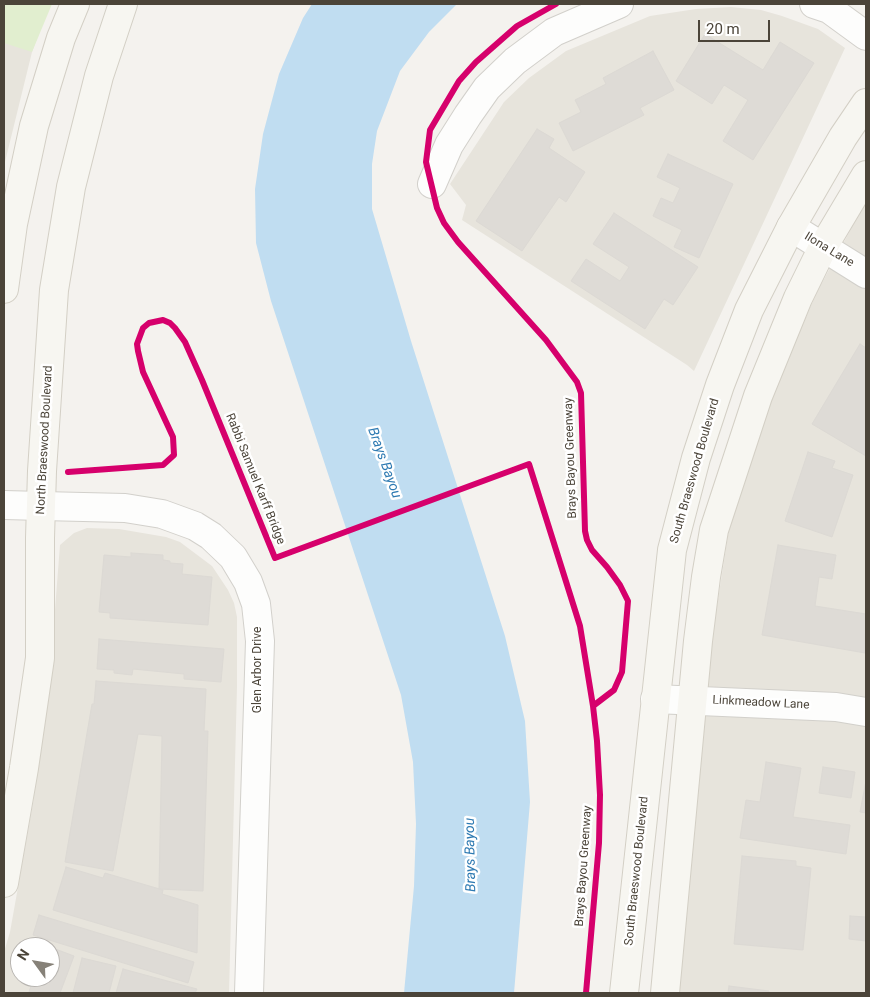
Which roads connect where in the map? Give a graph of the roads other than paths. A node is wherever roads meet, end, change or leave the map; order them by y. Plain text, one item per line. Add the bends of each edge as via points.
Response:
1 (75, 4) edge
2 (123, 4) edge
3 (619, 4) edge
4 (814, 4) edge
5 (866, 36) edge
6 (866, 103) edge
7 (866, 175) edge
8 (432, 184) dead end
9 (791, 228) junction
10 (823, 247) junction
11 (866, 274) edge
12 (4, 290) edge
13 (4, 506) edge
14 (42, 506) junction
15 (655, 699) junction
16 (693, 700) junction
17 (866, 712) edge
18 (4, 883) edge
19 (249, 993) edge
20 (624, 993) edge
21 (665, 993) edge

1 - 12 main road via 34,126 13,224
2 - 14 main road, North Braeswood Boulevard via 99,76 70,187 54,290
3 - 8 street via 554,32 515,61 487,88 468,115 449,145
4 - 5 street via 828,9
6 - 9 main road, South Braeswood Boulevard
7 - 10 main road
9 - 10 street, Ilona Lane
9 - 15 main road, South Braeswood Boulevard via 748,310 696,458 672,550
10 - 11 street, Ilona Lane
10 - 16 main road via 798,298 758,396 714,530
13 - 14 street, Glen Arbor Drive
14 - 18 main road, North Braeswood Boulevard via 40,658
14 - 19 street, Glen Arbor Drive via 125,508 162,514 195,526 233,557 248,582 256,604 260,641
15 - 16 street, Linkmeadow Lane
15 - 20 main road, South Braeswood Boulevard
16 - 17 street, Linkmeadow Lane via 836,707
16 - 21 main road

